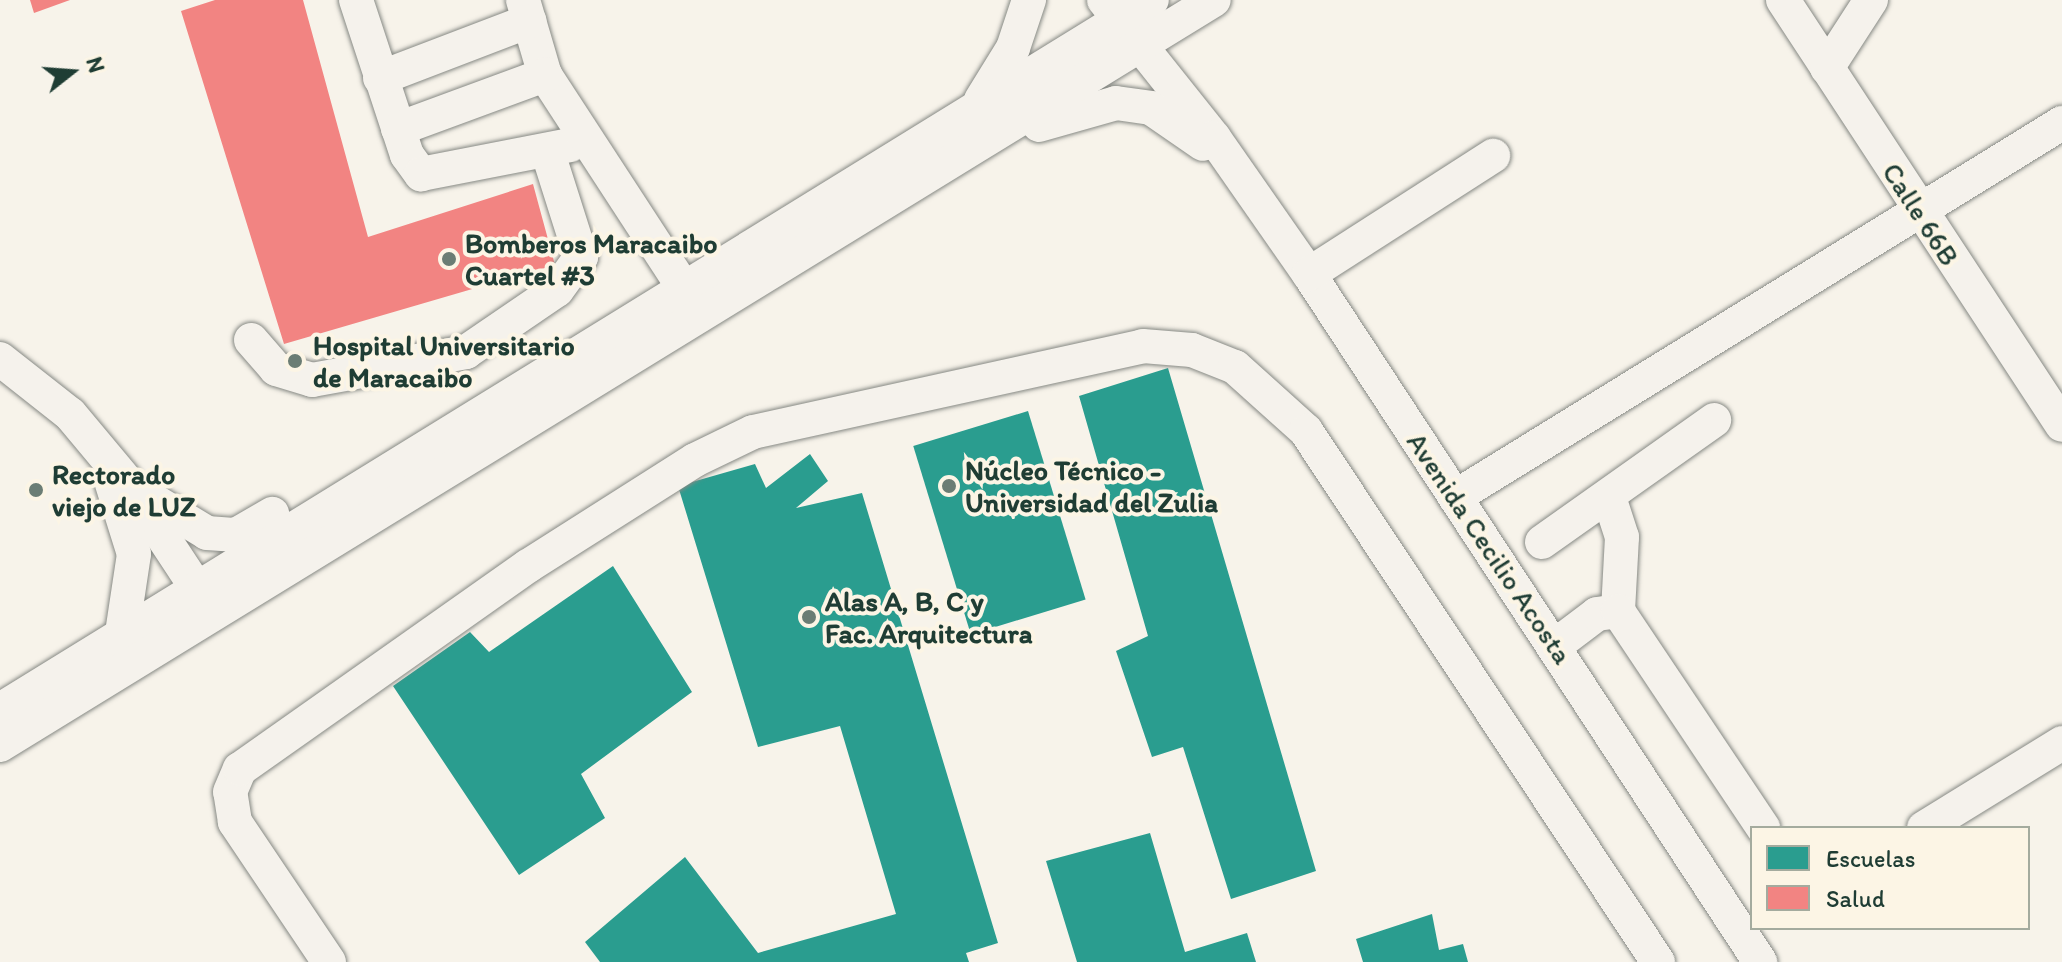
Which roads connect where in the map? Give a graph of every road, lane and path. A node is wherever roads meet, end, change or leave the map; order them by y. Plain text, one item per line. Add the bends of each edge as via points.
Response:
1 (356, 0) edge
2 (1029, 0) edge
3 (1214, 0) edge
4 (1783, 0) edge
5 (1871, 0) edge
6 (526, 10) edge
7 (1139, 15) edge
8 (1827, 68) junction
9 (545, 75) junction
10 (380, 78) junction
11 (977, 106) junction
12 (2062, 123) edge
13 (398, 129) junction
14 (582, 140) junction
15 (983, 147) junction
16 (1223, 149) junction
17 (548, 153) junction
18 (1493, 156) dead end
19 (1917, 210) junction
20 (1309, 274) junction
21 (683, 286) junction
22 (703, 318) junction
23 (251, 340) dead end
24 (0, 359) edge
25 (1714, 420) dead end
26 (2062, 425) edge
27 (98, 447) junction
28 (407, 456) junction
29 (126, 481) junction
30 (1455, 497) junction
31 (1609, 497) junction
32 (1542, 542) dead end
33 (196, 586) junction
34 (1618, 611) junction
35 (216, 616) junction
36 (122, 633) junction
37 (1556, 645) junction
38 (0, 710) edge
39 (2062, 743) edge
40 (0, 745) edge
41 (1762, 826) edge
42 (1927, 826) edge
43 (1756, 943) edge
44 (329, 962) edge
45 (1658, 962) edge

1 - 10 street
2 - 11 street via 1013,48
3 - 7 street
4 - 8 street, Calle 66B
5 - 8 street
6 - 9 street
6 - 10 street
7 - 11 street
7 - 15 street
7 - 16 street, Avenida Cecilio Acosta
8 - 19 street, Calle 66B
9 - 13 street
9 - 14 street
10 - 13 street
11 - 21 street
12 - 19 street
13 - 17 street via 421,174
14 - 17 street
14 - 21 street
15 - 16 street via 1116,103 1151,108
15 - 22 street
16 - 20 street, Avenida Cecilio Acosta
17 - 23 street via 581,257 557,290 466,352 312,380 276,369
18 - 20 street
19 - 26 street, Calle 66B
19 - 30 street
20 - 30 street, Avenida Cecilio Acosta
21 - 22 street
21 - 28 street
22 - 35 street
24 - 27 street via 36,382
25 - 31 street
27 - 29 street
27 - 36 street via 134,554
28 - 29 street via 351,471 236,535 178,520
28 - 33 street
29 - 33 street
30 - 37 street, Avenida Cecilio Acosta
31 - 32 street
31 - 34 street via 1622,537
33 - 35 street
33 - 36 street
34 - 37 street via 1597,614
34 - 41 street
35 - 40 street
36 - 38 street
37 - 43 street, Avenida Cecilio Acosta
39 - 42 street
44 - 45 street via 235,822 230,792 240,769 528,566 741,438 787,420 1143,346 1192,350 1235,367 1306,431

